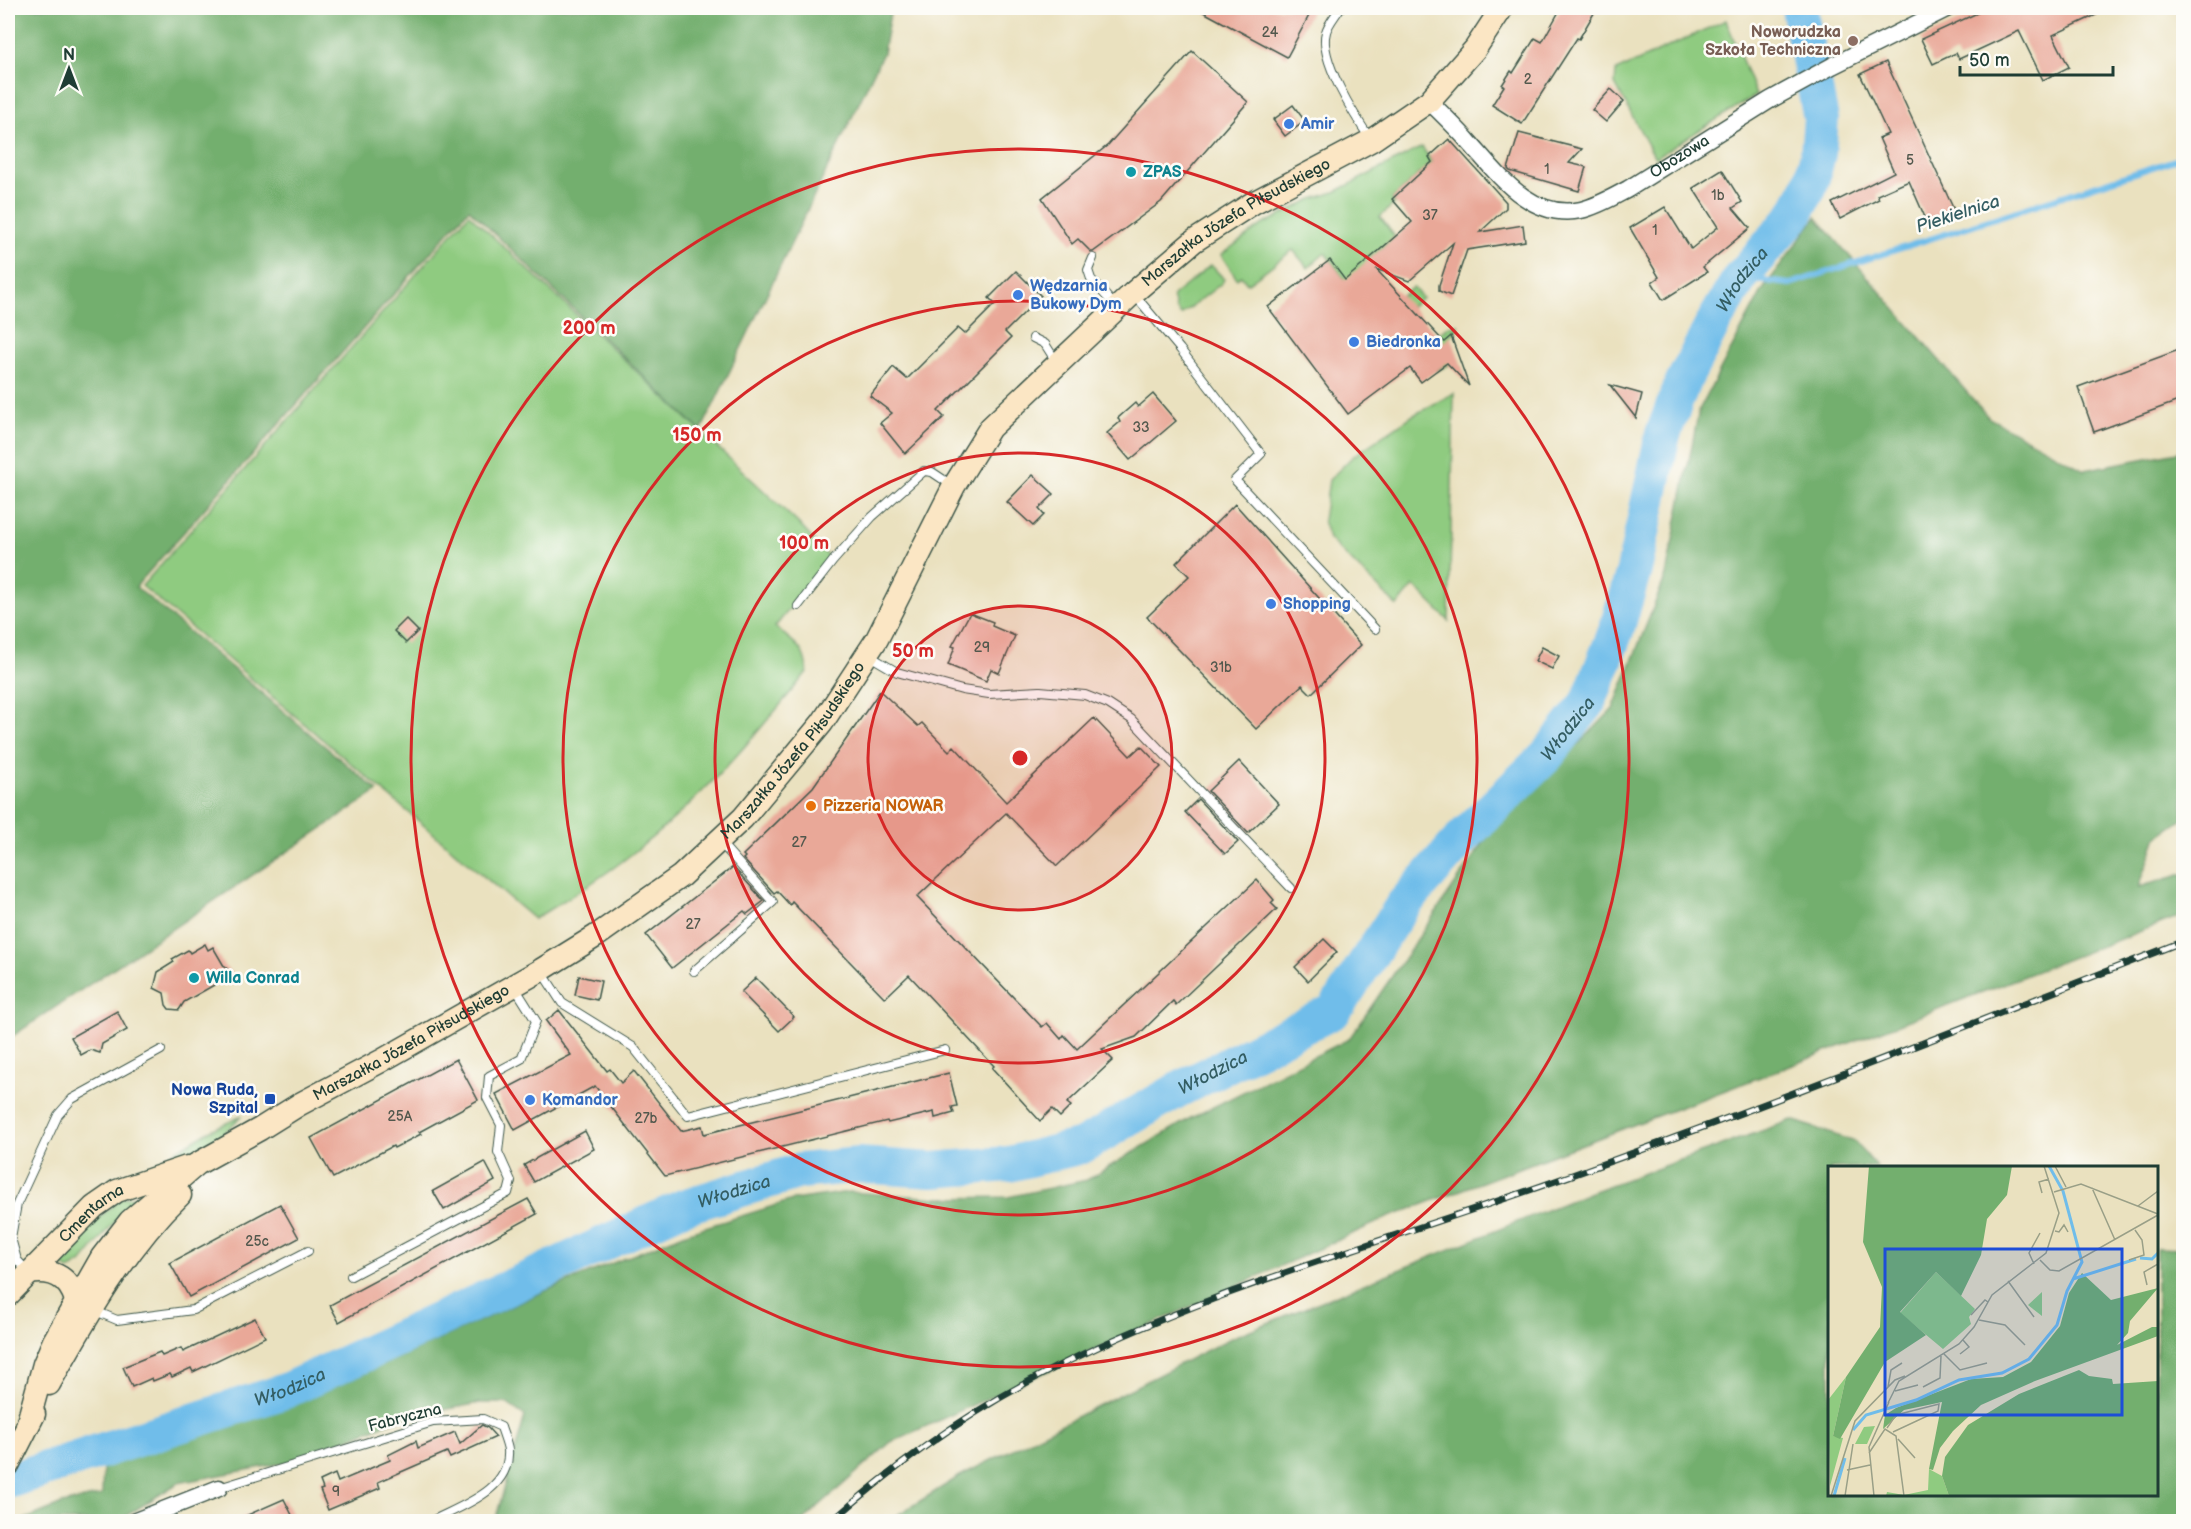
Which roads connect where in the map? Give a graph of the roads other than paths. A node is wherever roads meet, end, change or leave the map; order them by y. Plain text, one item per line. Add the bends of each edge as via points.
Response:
1 (1340, 8) edge
2 (1502, 8) edge
3 (1948, 8) edge
4 (1429, 101) junction
5 (1372, 140) junction
6 (1093, 258) dead end
7 (1124, 300) junction
8 (1033, 338) dead end
9 (1057, 363) junction
10 (954, 486) junction
11 (798, 606) dead end
12 (1376, 629) dead end
13 (868, 655) junction
14 (719, 840) junction
15 (1291, 888) dead end
16 (541, 970) junction
17 (694, 971) dead end
18 (514, 986) junction
19 (161, 1050) dead end
20 (945, 1050) dead end
21 (243, 1138) junction
22 (197, 1164) junction
23 (308, 1251) dead end
24 (29, 1273) junction
25 (351, 1276) dead end
26 (8, 1295) edge
27 (85, 1305) junction
28 (27, 1426) junction
29 (8, 1465) edge
30 (219, 1488) joint
31 (133, 1521) edge
32 (430, 1521) edge

1 - 5 lane via 1326,33 1327,59 1356,118
2 - 4 street, Marszałka Józefa Piłsudskiego via 1475,49
3 - 4 street, Obozowa via 1770,100 1628,189 1580,211 1558,211 1520,196
4 - 5 street, Marszałka Józefa Piłsudskiego
5 - 7 street, Marszałka Józefa Piłsudskiego via 1253,203 1204,234
6 - 7 lane via 1088,270 1091,279
7 - 9 street, Marszałka Józefa Piłsudskiego
7 - 12 lane via 1165,330 1261,454 1235,480
8 - 9 lane via 1045,344
9 - 10 street, Marszałka Józefa Piłsudskiego via 990,428
10 - 11 lane via 924,471 872,517
10 - 13 street, Marszałka Józefa Piłsudskiego
13 - 14 street, Marszałka Józefa Piłsudskiego via 822,723 743,818
13 - 15 lane via 897,672 962,690 1085,695 1108,704 1131,719
14 - 16 street, Marszałka Józefa Piłsudskiego via 681,876
14 - 17 lane via 772,902
16 - 18 street, Marszałka Józefa Piłsudskiego
16 - 20 lane via 562,1003 633,1047 688,1116
18 - 21 street, Marszałka Józefa Piłsudskiego
18 - 25 lane via 537,1021 520,1059 489,1076 487,1098 501,1125 498,1152 512,1181 508,1194
19 - 24 lane via 72,1099 58,1115 17,1204 11,1238 17,1260
21 - 22 street, Marszałka Józefa Piłsudskiego
21 - 27 street, Marszałka Józefa Piłsudskiego via 162,1212
22 - 24 street, Cmentarna via 117,1191 94,1207
22 - 27 street, Marszałka Józefa Piłsudskiego via 130,1221 102,1257
23 - 27 lane via 193,1310 117,1320
24 - 26 street, Cmentarna
24 - 27 street via 43,1270 56,1274
27 - 28 street via 79,1310
27 - 28 street, Marszałka Józefa Piłsudskiego via 54,1341
28 - 29 street
30 - 31 street
30 - 32 lane, Fabryczna via 433,1422 483,1419 501,1427 508,1449 505,1472 488,1491

